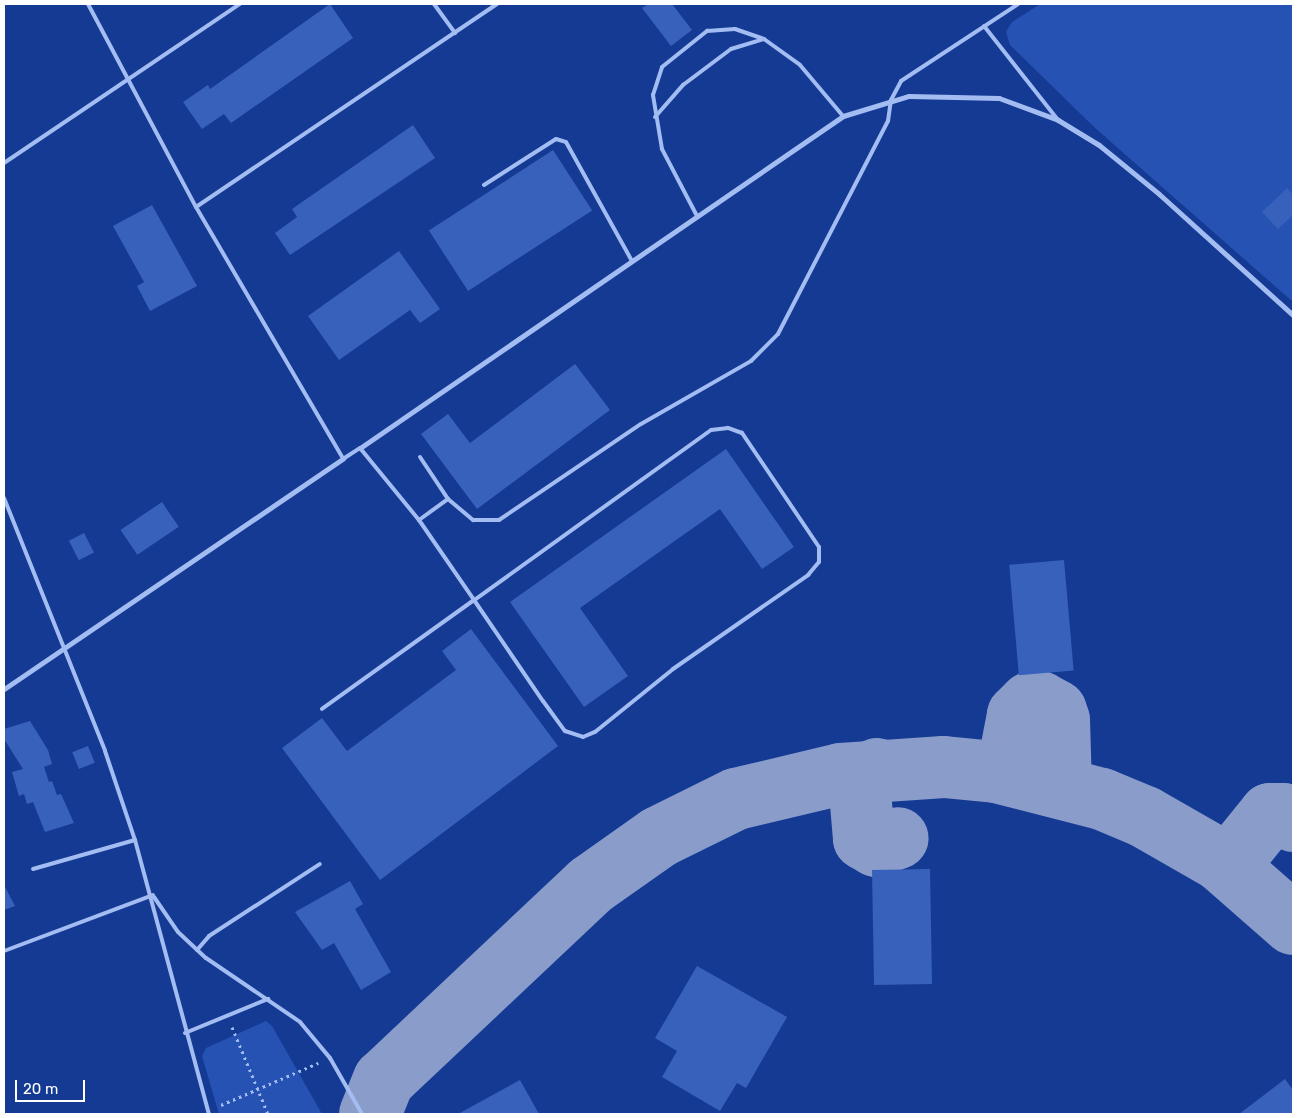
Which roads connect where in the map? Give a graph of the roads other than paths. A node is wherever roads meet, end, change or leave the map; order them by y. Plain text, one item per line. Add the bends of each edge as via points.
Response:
1 (88, 4) edge
2 (240, 4) edge
3 (434, 4) edge
4 (497, 4) edge
5 (1018, 4) edge
6 (984, 26) junction
7 (455, 33) junction
8 (764, 39) junction
9 (130, 78) junction
10 (891, 100) junction
11 (843, 116) junction
12 (655, 117) junction
13 (1058, 120) junction
14 (4, 163) edge
15 (484, 184) dead end
16 (196, 207) junction
17 (697, 216) junction
18 (632, 261) junction
19 (1293, 314) edge
20 (360, 448) junction
21 (420, 457) dead end
22 (343, 459) junction
23 (4, 498) edge
24 (448, 499) junction
25 (419, 520) junction
26 (474, 600) junction
27 (64, 648) junction
28 (4, 689) edge
29 (322, 709) dead end
30 (135, 840) junction
31 (320, 864) dead end
32 (34, 869) dead end
33 (153, 895) junction
34 (197, 950) junction
35 (4, 951) edge
36 (268, 1000) junction
37 (185, 1033) junction
38 (209, 1113) edge
39 (362, 1114) edge

1 - 9 lane
2 - 9 lane
3 - 7 lane
4 - 7 lane
5 - 6 lane
6 - 10 lane via 906,76
6 - 13 lane
7 - 16 lane
8 - 11 lane via 800,65
8 - 12 lane via 731,49 683,85
8 - 12 lane via 720,27 692,41 662,67 653,95
9 - 14 lane
9 - 16 lane
10 - 11 street
10 - 13 street via 927,93 978,95
10 - 24 lane via 888,121 766,349 641,424 499,520 474,520
11 - 17 street
12 - 17 lane via 662,149
13 - 19 street via 1137,176
15 - 18 lane via 556,139 566,142
16 - 22 lane
17 - 18 street
18 - 20 street
20 - 22 lane
20 - 25 lane
21 - 24 lane
22 - 27 street
23 - 27 lane
24 - 25 lane
25 - 26 lane
26 - 26 lane via 711,430 728,428 742,433 818,547 819,562 808,575 583,737 565,731
26 - 29 lane
27 - 28 street
27 - 30 lane
30 - 32 lane
30 - 33 lane
31 - 34 lane via 209,936
33 - 34 lane via 178,932
33 - 35 lane
33 - 37 lane
34 - 36 lane
36 - 37 lane
36 - 39 lane via 300,1022 330,1058
37 - 38 lane

